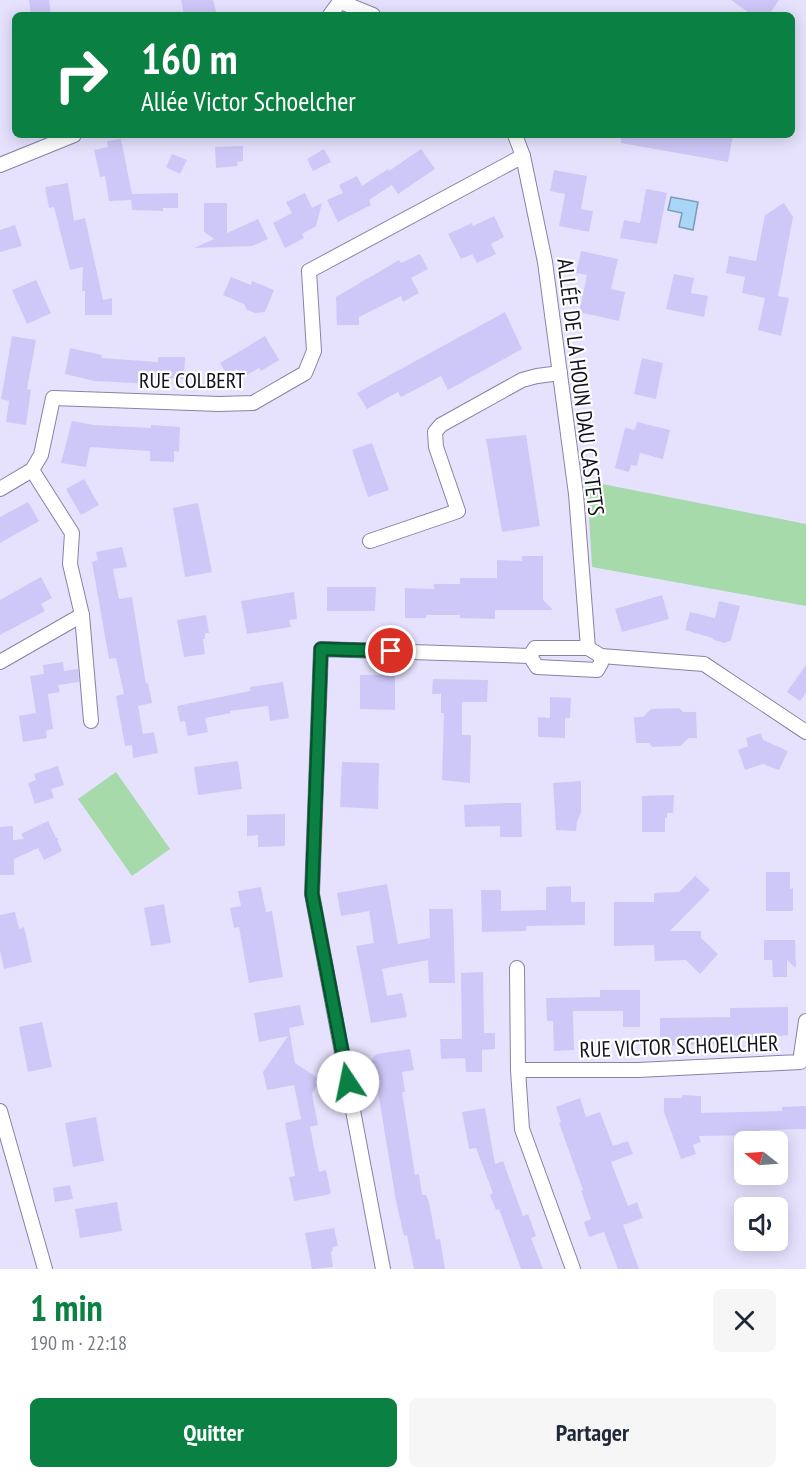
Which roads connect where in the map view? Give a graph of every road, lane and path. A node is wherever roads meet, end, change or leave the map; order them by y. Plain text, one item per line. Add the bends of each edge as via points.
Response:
1 (341, 1) edge
2 (366, 12) edge
3 (67, 138) edge
4 (516, 138) edge
5 (523, 156) junction
6 (0, 165) edge
7 (560, 373) junction
8 (32, 470) junction
9 (0, 489) edge
10 (370, 541) dead end
11 (82, 615) junction
12 (588, 648) junction
13 (530, 656) junction
14 (601, 656) junction
15 (0, 662) edge
16 (91, 721) dead end
17 (806, 732) edge
18 (517, 968) dead end
19 (806, 1021) edge
20 (518, 1070) junction
21 (0, 1111) edge
22 (45, 1269) edge
23 (383, 1269) edge
24 (573, 1269) edge

1 - 2 street
3 - 6 street
4 - 5 street, ALLÉE DE LA HOUN DAU CASTETS
5 - 7 street, ALLÉE DE LA HOUN DAU CASTETS via 545,262
5 - 8 street, RUE COLBERT via 309,271 314,351 305,373 253,403 52,398 41,455
7 - 10 street via 522,380 441,425 435,432 436,447 458,511
7 - 12 street, ALLÉE DE LA HOUN DAU CASTETS via 576,494
8 - 9 street
8 - 11 street via 72,533 70,564
11 - 15 street
11 - 16 street
12 - 13 street via 536,648
12 - 14 street
13 - 14 street via 537,667 597,670
13 - 23 street via 321,649 312,894
14 - 17 street via 704,664
18 - 20 street
19 - 20 street, RUE VICTOR SCHOELCHER via 800,1062 638,1070
20 - 24 street via 522,1129
21 - 22 street

